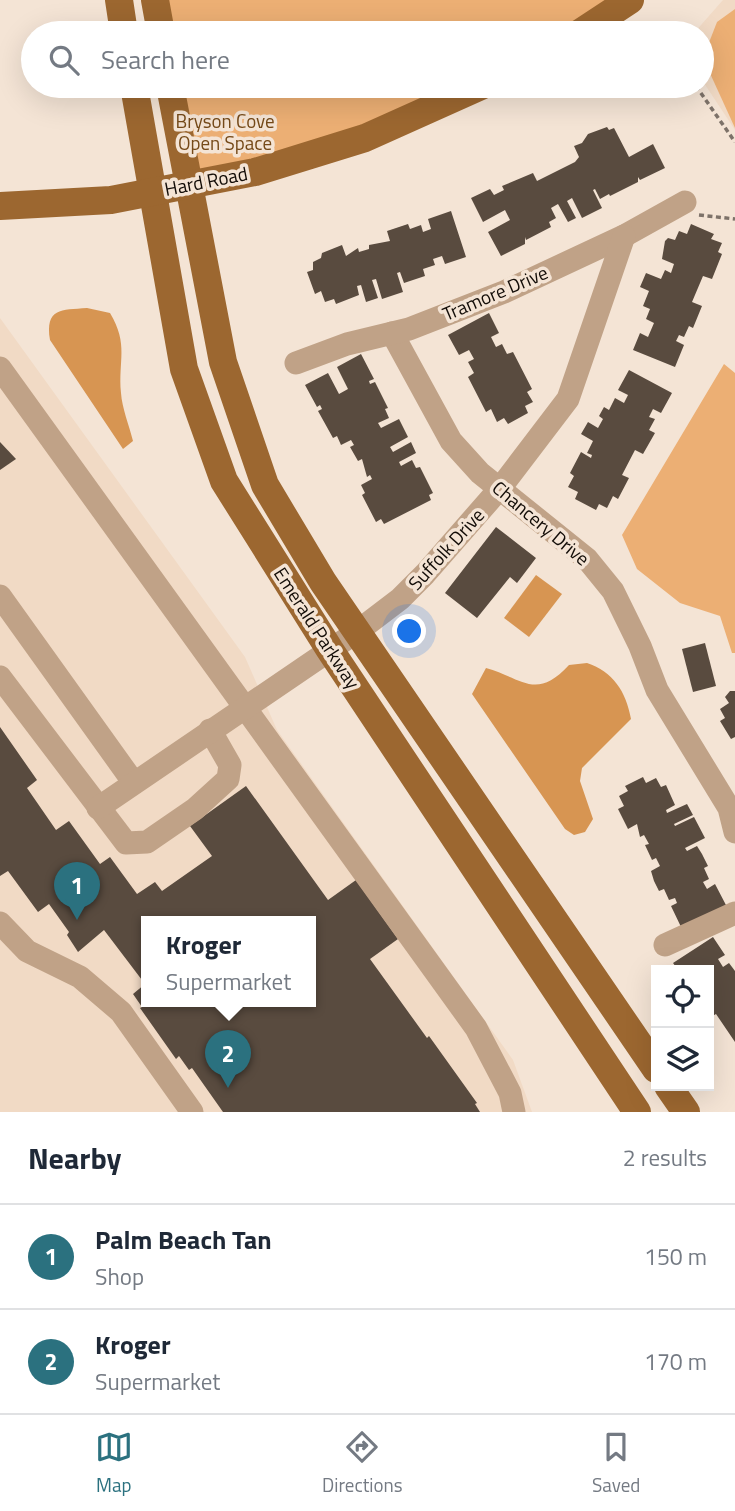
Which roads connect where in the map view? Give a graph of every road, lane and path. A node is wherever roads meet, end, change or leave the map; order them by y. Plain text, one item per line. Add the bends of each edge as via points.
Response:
1 (118, 0) edge
2 (155, 0) edge
3 (630, 0) edge
4 (122, 21) edge
5 (159, 21) edge
6 (598, 21) edge
7 (136, 98) edge
8 (172, 98) edge
9 (454, 98) edge
10 (704, 98) edge
11 (735, 142) edge
12 (187, 185) junction
13 (153, 191) junction
14 (685, 202) dead end
15 (0, 206) edge
16 (624, 236) junction
17 (392, 333) junction
18 (296, 363) dead end
19 (0, 368) edge
20 (501, 487) junction
21 (0, 596) edge
22 (358, 631) junction
23 (330, 650) junction
24 (0, 677) edge
25 (246, 708) junction
26 (210, 730) junction
27 (134, 783) junction
28 (732, 806) edge
29 (98, 808) junction
30 (735, 832) edge
31 (735, 913) edge
32 (0, 923) edge
33 (665, 945) dead end
34 (651, 1062) edge
35 (192, 1112) edge
36 (514, 1112) edge
37 (637, 1112) edge

1 - 4 main road
2 - 5 main road
3 - 6 main road
7 - 13 main road, Emerald Parkway
8 - 12 main road, Emerald Parkway
9 - 12 main road, Hard Road via 365,138 255,172
10 - 11 path
12 - 13 main road, Hard Road
12 - 22 main road, Emerald Parkway via 223,362 265,485
13 - 15 main road, Hard Road via 111,200
13 - 23 main road, Emerald Parkway via 184,369 224,481
14 - 16 street, Tramore Drive
16 - 17 street, Tramore Drive via 503,292
16 - 20 street, Suffolk Drive via 568,398
17 - 18 street, Tramore Drive
17 - 20 street, Chancery Drive via 451,441
19 - 25 street
20 - 22 street, Suffolk Drive via 400,599
20 - 28 street, Chancery Drive via 587,559 613,591 657,690
21 - 27 street
22 - 23 street, Suffolk Drive
22 - 34 main road, Emerald Parkway
23 - 25 street, Suffolk Drive
23 - 37 main road, Emerald Parkway
24 - 29 street
25 - 26 street, Suffolk Drive
25 - 36 street via 476,1028 510,1093
26 - 27 street, Suffolk Drive
26 - 29 street via 230,765 228,779 195,809 147,842 126,843
27 - 29 street, Suffolk Drive
28 - 30 street, Chancery Drive
31 - 33 street
32 - 35 street via 27,951 80,977 121,1012

